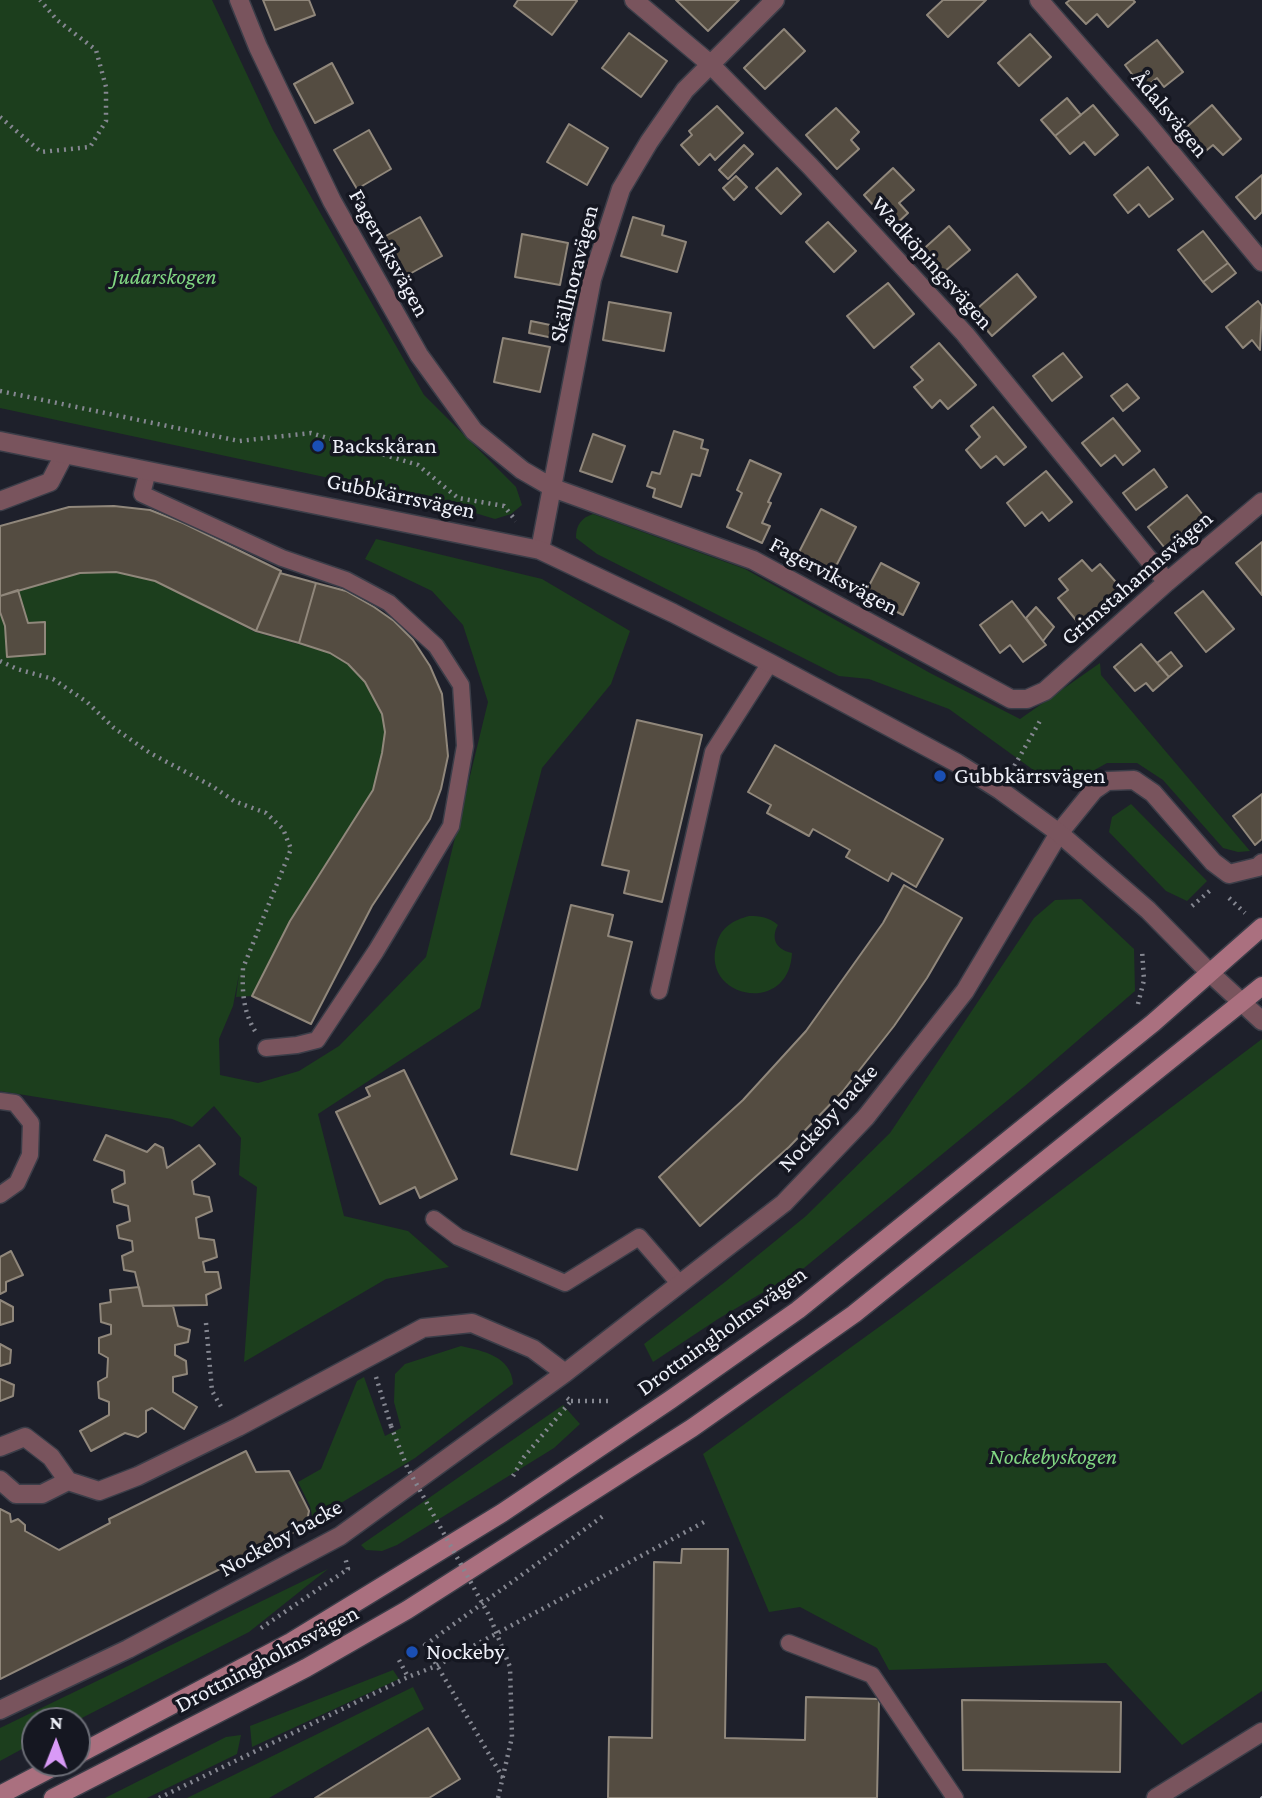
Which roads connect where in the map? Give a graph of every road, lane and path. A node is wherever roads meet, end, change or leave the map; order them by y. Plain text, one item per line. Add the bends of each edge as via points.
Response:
1 (40, 0) edge
2 (239, 0) edge
3 (634, 0) edge
4 (775, 0) edge
5 (1039, 0) edge
6 (709, 64) junction
7 (0, 117) edge
8 (1262, 262) edge
9 (0, 391) edge
10 (0, 441) edge
11 (64, 455) junction
12 (148, 471) junction
13 (553, 488) junction
14 (0, 501) edge
15 (1262, 502) edge
16 (540, 550) junction
17 (1167, 582) junction
18 (0, 662) edge
19 (770, 663) junction
20 (1045, 691) junction
21 (1000, 790) junction
22 (1059, 833) junction
23 (1262, 863) edge
24 (1223, 879) junction
25 (1192, 906) dead end
26 (1262, 927) edge
27 (1142, 950) dead end
28 (1209, 972) junction
29 (1262, 986) edge
30 (659, 991) dead end
31 (1242, 1003) junction
32 (1138, 1006) dead end
33 (1262, 1021) edge
34 (267, 1048) joint
35 (0, 1101) edge
36 (0, 1195) edge
37 (434, 1219) dead end
38 (679, 1283) junction
39 (206, 1323) dead end
40 (371, 1358) junction
41 (558, 1378) junction
42 (571, 1401) junction
43 (609, 1401) dead end
44 (234, 1428) junction
45 (0, 1447) edge
46 (0, 1480) edge
47 (68, 1481) junction
48 (510, 1481) dead end
49 (706, 1521) dead end
50 (340, 1536) junction
51 (309, 1594) dead end
52 (482, 1603) dead end
53 (789, 1643) dead end
54 (399, 1660) dead end
55 (436, 1666) junction
56 (408, 1677) junction
57 (0, 1710) edge
58 (1262, 1732) edge
59 (91, 1748) edge
60 (34, 1777) edge
61 (503, 1778) junction
62 (0, 1795) edge
63 (53, 1798) edge
64 (159, 1798) edge
65 (498, 1798) edge
66 (954, 1798) edge
67 (1156, 1798) edge

1 - 7 path via 57,20 96,50 106,87 106,121 90,147 41,152
2 - 13 street, Fagerviksvägen via 332,201 419,355 474,430 522,470
3 - 6 street, Wadköpingsvägen
4 - 6 street, Skällnoravägen
5 - 8 street, Ådalsvägen
6 - 13 street, Skällnoravägen via 685,89 621,189 592,279
6 - 17 street, Wadköpingsvägen via 965,334
9 - 16 path via 239,441 311,433 418,465 458,498 504,506
10 - 11 street, Gubbkärrsvägen
11 - 12 street, Gubbkärrsvägen
11 - 14 street via 50,482
12 - 16 street, Gubbkärrsvägen
12 - 34 lane via 142,494 282,558 346,580 389,603 436,646 461,685 465,746 451,826 317,1040
13 - 16 street
13 - 20 street, Fagerviksvägen via 753,560 1011,699 1027,699
15 - 17 street, Grimstahamnsvägen
16 - 19 street, Gubbkärrsvägen
17 - 20 street, Grimstahamnsvägen
18 - 34 path via 53,678 150,752 234,801 266,813 283,829 291,849 243,968 247,1018
19 - 21 street, Gubbkärrsvägen
19 - 30 lane via 713,752
20 - 21 path via 1045,712
21 - 22 street, Gubbkärrsvägen
22 - 24 street via 1094,789 1107,781 1135,780 1153,793
22 - 28 street, Gubbkärrsvägen via 1148,910
22 - 38 street, Nockeby backe via 965,991 866,1117 784,1203
23 - 24 street
24 - 25 path
26 - 28 main road, Drottningholmsvägen
27 - 32 path via 1144,980
28 - 31 street, Gubbkärrsvägen
28 - 59 main road, Drottningholmsvägen via 1153,1023 807,1302 681,1393 391,1582 291,1642
29 - 31 main road, Drottningholmsvägen
31 - 33 street, Gubbkärrsvägen
31 - 63 main road, Drottningholmsvägen via 854,1314 692,1428 306,1668
35 - 36 lane via 15,1103 31,1123 30,1155 17,1183
37 - 38 lane via 458,1237 565,1283 639,1237
38 - 41 street, Nockeby backe
39 - 44 path via 212,1391
40 - 41 street via 423,1328 472,1323 533,1349
40 - 44 street
40 - 61 path, bridge via 407,1467 490,1618 510,1667 512,1737
41 - 42 path
41 - 50 street, Nockeby backe
42 - 43 path
42 - 48 path
44 - 47 street via 99,1491
45 - 47 street via 25,1437 51,1457
46 - 47 street via 16,1494 42,1494
49 - 55 path
50 - 51 path via 348,1569
50 - 57 street, Nockeby backe via 128,1649
52 - 55 path via 425,1645
53 - 66 lane via 872,1675
54 - 56 path
55 - 56 path
55 - 61 path
56 - 64 path
58 - 67 street
60 - 62 main road
61 - 65 path

